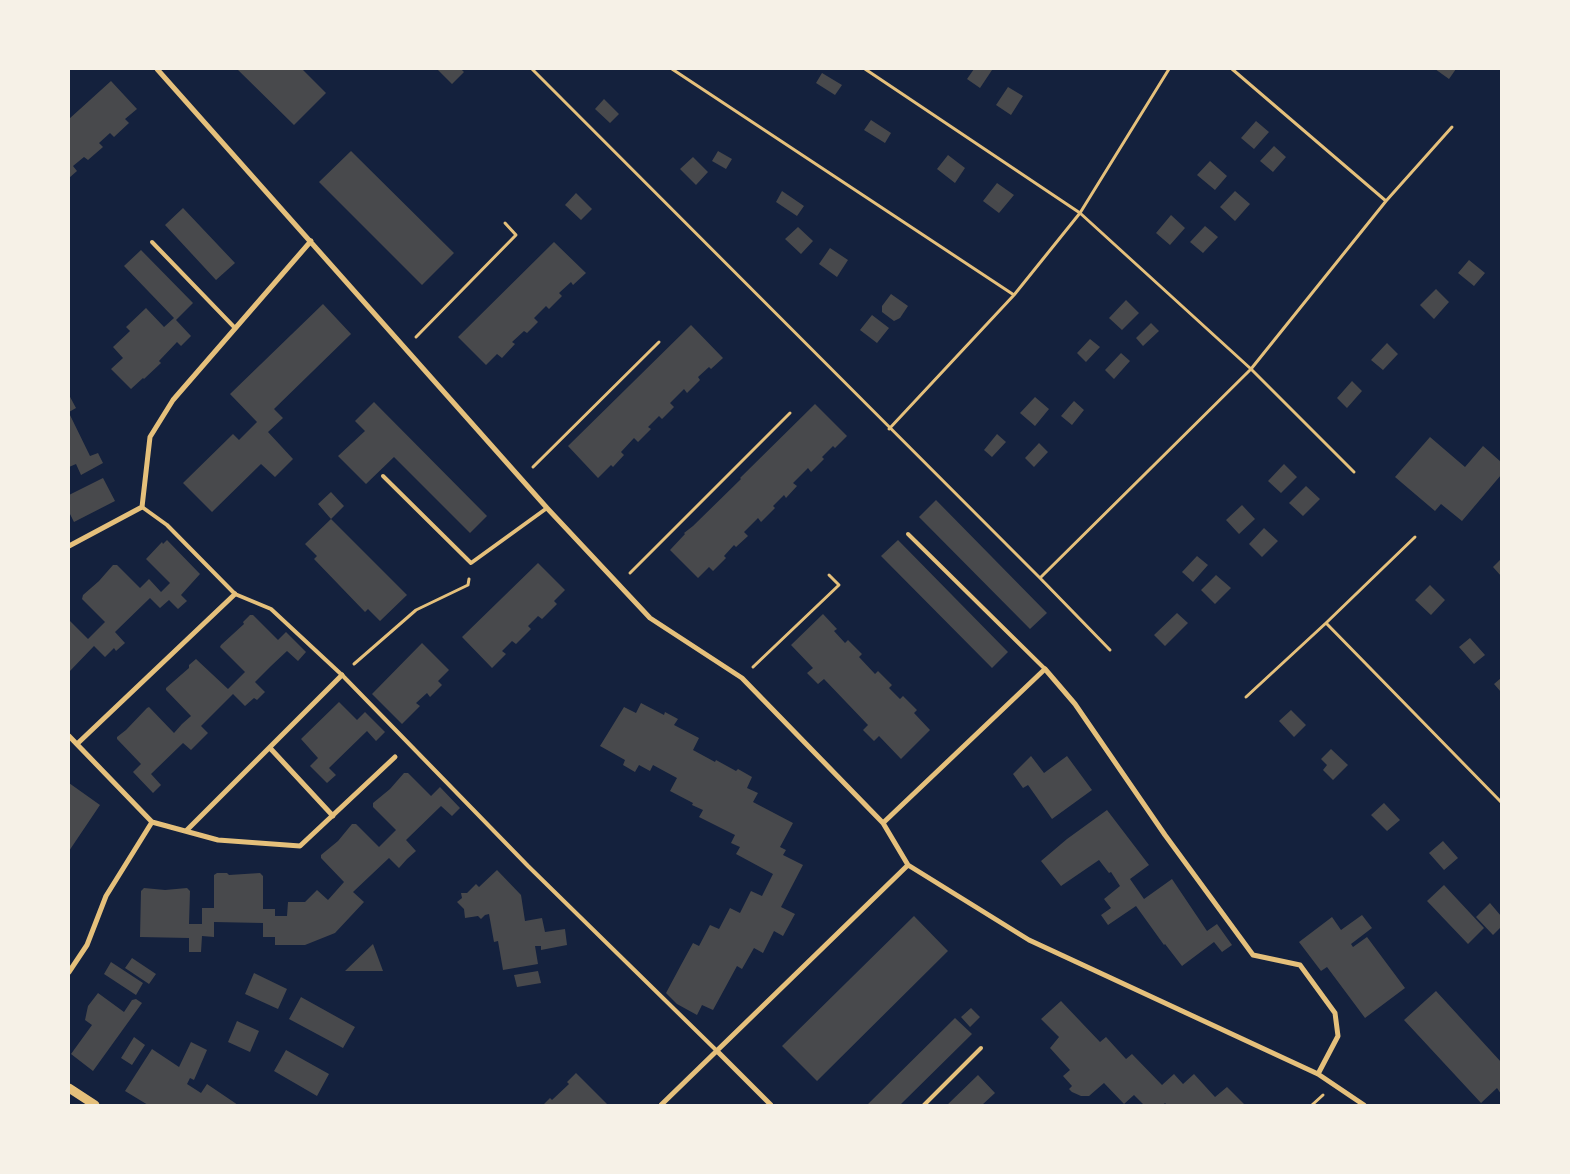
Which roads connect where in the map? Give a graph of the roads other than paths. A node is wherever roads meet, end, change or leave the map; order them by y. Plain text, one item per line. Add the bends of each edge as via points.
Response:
1 (157, 69) edge
2 (311, 241) junction
3 (152, 242) dead end
4 (235, 328) junction
5 (383, 476) dead end
6 (142, 507) junction
7 (547, 508) junction
8 (908, 534) dead end
9 (69, 546) edge
10 (235, 594) junction
11 (1045, 669) junction
12 (342, 675) junction
13 (69, 736) edge
14 (77, 744) junction
15 (270, 748) junction
16 (395, 757) dead end
17 (334, 816) junction
18 (152, 822) junction
19 (882, 823) junction
20 (186, 831) junction
21 (908, 865) junction
22 (69, 972) edge
23 (981, 1048) dead end
24 (717, 1051) junction
25 (1318, 1074) junction
26 (69, 1088) edge
27 (95, 1105) edge
28 (661, 1105) edge
29 (771, 1105) edge
30 (924, 1105) edge
31 (1364, 1105) edge

1 - 2 street
2 - 4 street
2 - 7 street
3 - 4 lane
4 - 6 street via 173,400 150,437
5 - 7 lane via 470,563
6 - 9 street
6 - 10 lane via 167,525
7 - 19 street via 650,618 742,678
8 - 11 lane
10 - 12 lane via 271,609
10 - 14 street
11 - 19 street
11 - 25 street via 1075,704 1253,955 1300,965 1335,1013 1338,1036
12 - 15 street
12 - 24 lane via 528,866
13 - 14 street
14 - 18 street
15 - 17 street
15 - 20 street
16 - 17 street
17 - 20 street via 300,846 218,840
18 - 20 street
18 - 22 street via 106,896 87,945
19 - 21 street
21 - 24 street
21 - 25 street via 1029,940
23 - 30 lane
24 - 28 street
24 - 29 street
25 - 31 street
26 - 27 street

